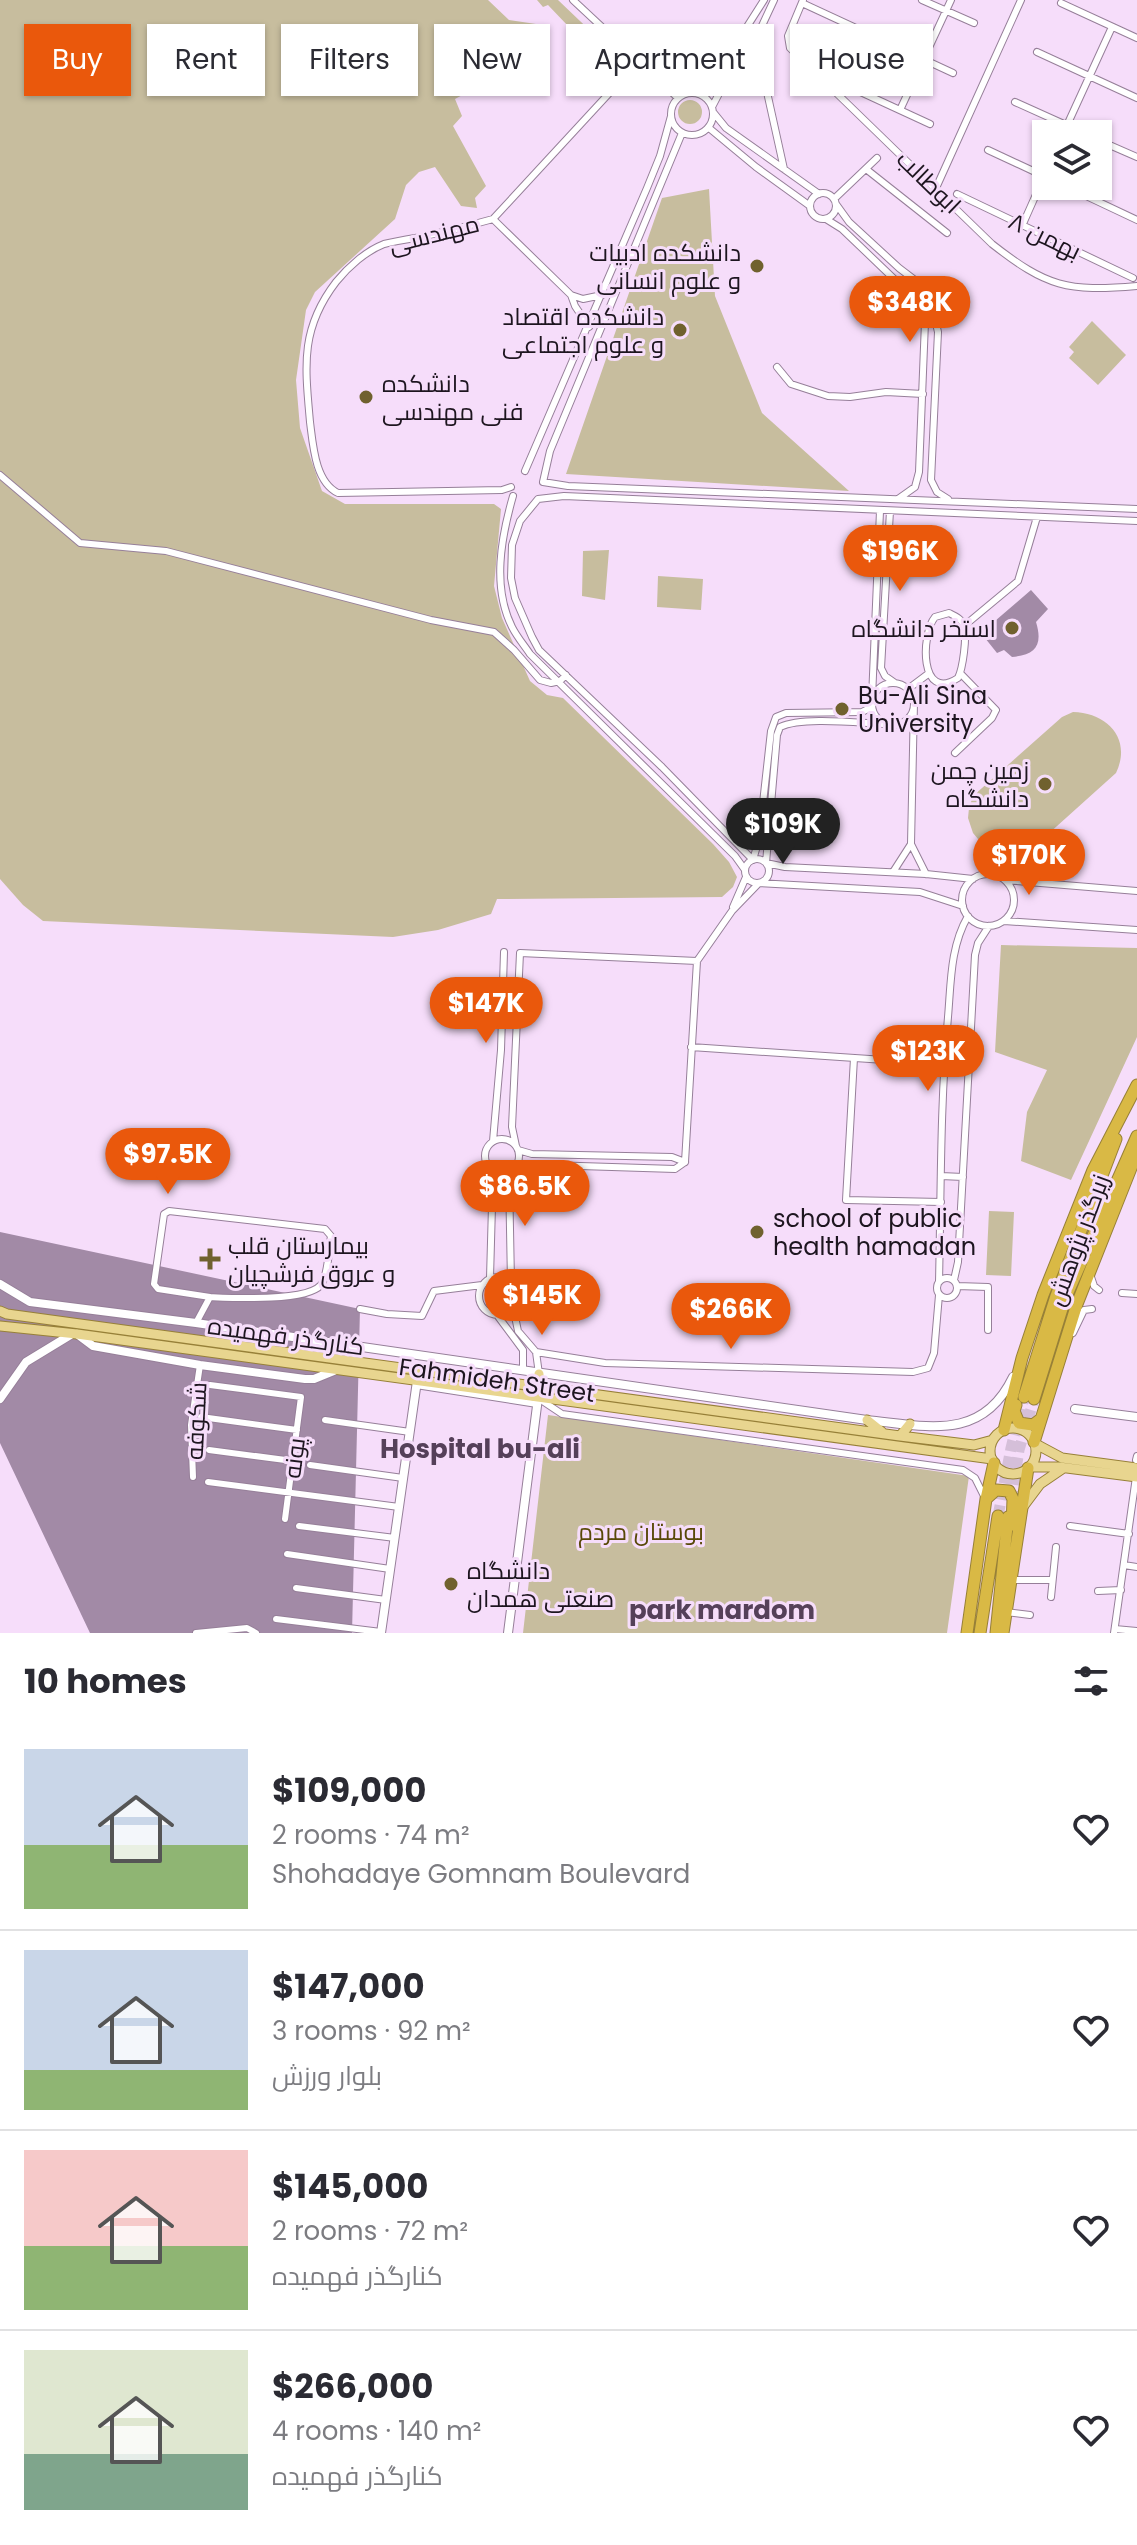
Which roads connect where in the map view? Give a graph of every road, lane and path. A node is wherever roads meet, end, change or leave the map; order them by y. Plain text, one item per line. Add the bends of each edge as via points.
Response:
1 (573, 0) edge
2 (764, 0) edge
3 (774, 0) edge
4 (922, 0) edge
5 (951, 0) edge
6 (1021, 0) edge
7 (802, 2) edge
8 (1061, 3) dead end
9 (946, 11) junction
10 (974, 23) dead end
11 (598, 24) edge
12 (749, 24) edge
13 (763, 24) edge
14 (792, 24) edge
15 (847, 24) edge
16 (1112, 27) junction
17 (1137, 38) edge
18 (933, 39) edge
19 (1037, 52) dead end
20 (933, 65) edge
21 (953, 73) dead end
22 (1090, 76) junction
23 (607, 96) edge
24 (681, 96) edge
25 (704, 96) edge
26 (719, 96) edge
27 (768, 96) edge
28 (839, 96) edge
29 (869, 96) edge
30 (907, 96) edge
31 (1137, 98) edge
32 (1015, 102) dead end
33 (713, 109) junction
34 (900, 110) junction
35 (671, 116) junction
36 (1054, 120) edge
37 (1070, 120) edge
38 (930, 124) dead end
39 (709, 128) junction
40 (682, 133) junction
41 (1112, 146) edge
42 (988, 150) dead end
43 (1137, 157) edge
44 (877, 158) dead end
45 (784, 169) junction
46 (866, 169) junction
47 (1032, 169) edge
48 (936, 188) junction
49 (819, 194) junction
50 (957, 194) dead end
51 (1034, 200) edge
52 (1095, 200) edge
53 (835, 202) junction
54 (810, 206) junction
55 (493, 219) junction
56 (826, 219) junction
57 (1137, 220) edge
58 (1022, 226) junction
59 (947, 233) dead end
60 (1135, 282) edge
61 (571, 295) junction
62 (602, 295) junction
63 (589, 327) junction
64 (777, 367) dead end
65 (923, 394) junction
66 (525, 471) dead end
67 (0, 475) edge
68 (511, 487) dead end
69 (513, 496) dead end
70 (896, 500) junction
71 (951, 501) junction
72 (1137, 509) edge
73 (880, 511) junction
74 (890, 511) junction
75 (1037, 517) junction
76 (1137, 521) edge
77 (964, 626) junction
78 (928, 674) junction
79 (961, 674) junction
80 (563, 678) junction
81 (895, 683) junction
82 (908, 689) junction
83 (872, 698) junction
84 (914, 703) junction
85 (872, 707) junction
86 (886, 724) junction
87 (955, 753) dead end
88 (911, 844) junction
89 (753, 860) junction
90 (766, 863) junction
91 (893, 872) junction
92 (745, 874) junction
93 (926, 874) junction
94 (973, 879) junction
95 (1005, 880) junction
96 (759, 883) junction
97 (1137, 891) edge
98 (963, 906) junction
99 (732, 911) junction
100 (968, 916) junction
101 (1004, 921) junction
102 (989, 926) junction
103 (1137, 930) edge
104 (504, 952) dead end
105 (697, 961) junction
106 (691, 1047) junction
107 (854, 1058) junction
108 (969, 1058) junction
109 (944, 1060) junction
110 (1137, 1085) edge
111 (1137, 1136) edge
112 (493, 1141) junction
113 (517, 1148) junction
114 (1137, 1153) edge
115 (619, 1157) junction
116 (685, 1162) junction
117 (516, 1166) junction
118 (618, 1167) junction
119 (493, 1170) junction
120 (941, 1176) junction
121 (963, 1177) junction
122 (941, 1202) junction
123 (1090, 1273) junction
124 (490, 1279) junction
125 (511, 1282) junction
126 (939, 1282) junction
127 (956, 1283) junction
128 (0, 1284) edge
129 (482, 1285) junction
130 (1099, 1290) dead end
131 (1122, 1293) dead end
132 (1137, 1294) edge
133 (939, 1295) junction
134 (210, 1297) junction
135 (513, 1307) junction
136 (360, 1309) dead end
137 (1092, 1309) dead end
138 (0, 1311) edge
139 (497, 1315) junction
140 (196, 1323) junction
141 (0, 1326) edge
142 (988, 1330) dead end
143 (74, 1334) junction
144 (536, 1352) junction
145 (1022, 1358) junction
146 (1059, 1361) junction
147 (200, 1365) junction
148 (336, 1370) junction
149 (523, 1371) junction
150 (539, 1374) junction
151 (1018, 1377) junction
152 (417, 1383) junction
153 (210, 1385) dead end
154 (539, 1386) junction
155 (0, 1399) edge
156 (538, 1401) junction
157 (1075, 1409) dead end
158 (201, 1417) dead end
159 (1137, 1417) edge
160 (1041, 1419) junction
161 (325, 1420) dead end
162 (867, 1420) junction
163 (910, 1424) junction
164 (297, 1430) junction
165 (1004, 1430) junction
166 (410, 1432) junction
167 (885, 1434) junction
168 (900, 1436) junction
169 (993, 1440) junction
170 (1034, 1442) junction
171 (209, 1450) dead end
172 (293, 1461) junction
173 (993, 1461) junction
174 (310, 1465) dead end
175 (1029, 1467) junction
176 (1064, 1467) junction
177 (1137, 1468) edge
178 (193, 1477) dead end
179 (1137, 1477) edge
180 (403, 1478) junction
181 (208, 1482) dead end
182 (289, 1493) junction
183 (986, 1499) junction
184 (399, 1507) junction
185 (1020, 1511) junction
186 (285, 1519) dead end
187 (299, 1526) dead end
188 (1070, 1526) dead end
189 (1129, 1534) junction
190 (395, 1538) junction
191 (1056, 1547) dead end
192 (287, 1554) dead end
193 (1012, 1565) junction
194 (1124, 1565) junction
195 (1137, 1567) edge
196 (390, 1569) junction
197 (1010, 1580) junction
198 (1052, 1580) junction
199 (296, 1588) dead end
200 (1121, 1590) junction
201 (1098, 1591) dead end
202 (1051, 1597) dead end
203 (386, 1600) junction
204 (1006, 1612) junction
205 (1030, 1615) dead end
206 (276, 1619) dead end
207 (1115, 1631) edge
208 (1137, 1631) edge
209 (209, 1632) edge
210 (381, 1632) edge
211 (196, 1633) edge
212 (256, 1633) edge
213 (508, 1633) edge
214 (967, 1633) edge
215 (980, 1633) edge
216 (996, 1633) edge
217 (1003, 1633) edge

1 - 11 street
2 - 12 street
3 - 13 street
4 - 9 street
5 - 9 street
6 - 48 street
7 - 14 street, ابوطالب
7 - 15 street
8 - 16 street
9 - 10 street
9 - 18 street
16 - 17 street
16 - 22 street
19 - 22 street
20 - 21 street
22 - 31 street
22 - 37 street
23 - 55 street, مهندسی
24 - 35 street
25 - 33 street
26 - 33 street
27 - 45 street
28 - 48 street, ابوطالب
29 - 34 street
30 - 34 street
32 - 36 street
33 - 39 street
33 - 45 street via 726,128
34 - 38 street
35 - 40 street
35 - 62 street via 660,156
39 - 40 street via 696,135
39 - 54 street
40 - 70 street via 550,451 543,482
41 - 43 street
42 - 47 street
44 - 46 street
45 - 49 street
46 - 53 street
46 - 59 street
48 - 60 street, ابوطالب via 992,244 1052,283 1094,289
49 - 53 street
49 - 54 street
50 - 58 street, بهمن ۸
51 - 58 street
52 - 57 street
53 - 56 street via 833,215
53 - 71 street via 849,222 930,298 938,332 931,480
54 - 56 street via 815,216
55 - 61 street
55 - 68 street, مهندسی via 382,245 348,267 321,301 308,337 306,374 313,444 331,490 397,493
56 - 65 street via 923,310
58 - 60 street, بهمن ۸
61 - 62 street
61 - 63 street
62 - 63 street
63 - 66 street
64 - 65 street via 791,384 828,396
65 - 70 street via 919,472 915,487
67 - 80 street via 80,543 166,551 494,632 540,680
69 - 80 street via 500,576 503,602 530,654
70 - 71 street
71 - 72 street
73 - 74 street
73 - 80 street via 538,499 520,521 512,545 513,588 539,650
73 - 83 street
74 - 75 street
74 - 81 street via 881,668
75 - 76 street
75 - 77 street via 1018,581
77 - 78 street via 949,613 931,622
77 - 79 street
78 - 79 street via 942,683
78 - 82 street
79 - 87 street via 996,710
80 - 89 street via 662,767
80 - 92 street via 735,856
81 - 82 street
81 - 83 street via 881,686
82 - 84 street
83 - 85 street
84 - 86 street via 906,721
84 - 88 street
85 - 86 street
85 - 89 street via 776,717
86 - 90 street via 780,727
88 - 91 street
88 - 93 street
89 - 90 street
89 - 92 street
90 - 91 street
90 - 96 street via 767,877
91 - 93 street
92 - 96 street
92 - 99 street
93 - 94 street
94 - 95 street via 991,874
94 - 98 street via 963,894
95 - 97 street
95 - 101 street via 1014,904
96 - 98 street via 920,892
96 - 99 street
98 - 100 street
99 - 105 street
100 - 102 street
100 - 109 street via 954,952
101 - 102 street
101 - 103 street
102 - 108 street via 975,955
104 - 112 street
105 - 106 street
105 - 113 street via 520,953 512,1127
106 - 107 street
106 - 116 street
107 - 109 street
107 - 122 street via 846,1200
108 - 109 street
108 - 121 street
109 - 120 street
110 - 111 highway, زیرگذر پژوهش via 1056,1296 1029,1398 1065,1299
110 - 145 highway via 1093,1170
112 - 113 street via 503,1139
112 - 119 street via 485,1155
113 - 115 street via 532,1154
113 - 117 street
114 - 123 highway
115 - 116 street via 672,1157
115 - 118 street
116 - 118 street via 675,1169
117 - 118 street
117 - 119 street via 502,1173
117 - 125 street via 509,1176
119 - 124 street
120 - 121 street
120 - 122 street
121 - 127 street
122 - 126 street
123 - 130 street
123 - 146 highway
124 - 125 street
124 - 129 street
125 - 135 street via 516,1291
126 - 127 street via 948,1278
126 - 133 street
127 - 133 street via 952,1297
127 - 142 street via 988,1287
128 - 140 street, کنارگذر فهمیده via 30,1302
129 - 136 street via 434,1291 422,1316
129 - 139 street via 482,1307
131 - 132 street
133 - 144 street via 934,1353 928,1368 913,1372 605,1363
134 - 134 street via 154,1284 164,1214 169,1211 325,1229 331,1236 319,1287 262,1298
134 - 140 street
135 - 139 street
135 - 144 street via 518,1331
137 - 146 street via 1084,1310
138 - 154 main road, Fahmideh Street
139 - 149 street via 523,1350
140 - 149 street, کنارگذر فهمیده
141 - 143 main road, Fahmideh Street
143 - 147 street via 93,1346
143 - 148 main road, Fahmideh Street
143 - 155 street via 26,1362
144 - 150 street
145 - 151 highway
145 - 163 street, کنارگذر فهمیده via 990,1411 957,1425
146 - 160 highway
147 - 148 street via 305,1379
147 - 178 street, شکوفه via 191,1425
148 - 152 main road, Fahmideh Street
149 - 150 street, کنارگذر فهمیده
150 - 154 main road
150 - 162 street, کنارگذر فهمیده
151 - 160 highway via 1015,1418 1028,1425
151 - 165 highway
152 - 156 main road, Fahmideh Street
152 - 166 street
153 - 164 street, پونه via 301,1397
154 - 167 main road, Fahmideh Street
156 - 173 main road, Fahmideh Street
156 - 183 street via 562,1414 963,1470 975,1478
156 - 213 street
157 - 159 street
158 - 164 street
160 - 170 highway
161 - 166 street
162 - 163 street, کنارگذر فهمیده
162 - 167 main road
163 - 168 main road
164 - 172 street, پونه
165 - 169 main road
165 - 170 main road via 1018,1429
166 - 180 street
167 - 168 main road, Fahmideh Street
168 - 169 main road, Fahmideh Street via 974,1445
169 - 173 main road
170 - 175 main road
170 - 177 main road via 1062,1458
171 - 172 street
172 - 182 street, پونه
173 - 175 main road via 1009,1473
173 - 183 highway
174 - 180 street
175 - 176 main road
175 - 185 highway
176 - 179 main road
176 - 185 main road via 1040,1484
179 - 189 street
180 - 184 street
181 - 182 street
182 - 184 street
182 - 186 street, پونه
183 - 193 highway via 1000,1489 1012,1496
183 - 214 highway
184 - 190 street
185 - 193 highway
187 - 190 street
188 - 189 street
189 - 194 street
190 - 196 street
191 - 198 street
192 - 196 street
193 - 197 highway
194 - 195 street
194 - 200 street
196 - 203 street
197 - 198 street
197 - 204 highway
198 - 202 street
199 - 203 street
200 - 201 street
200 - 207 street
203 - 210 street
204 - 205 street
204 - 217 highway
206 - 210 street
207 - 208 street
209 - 211 street
209 - 212 street via 247,1628
215 - 216 highway via 1003,1516

